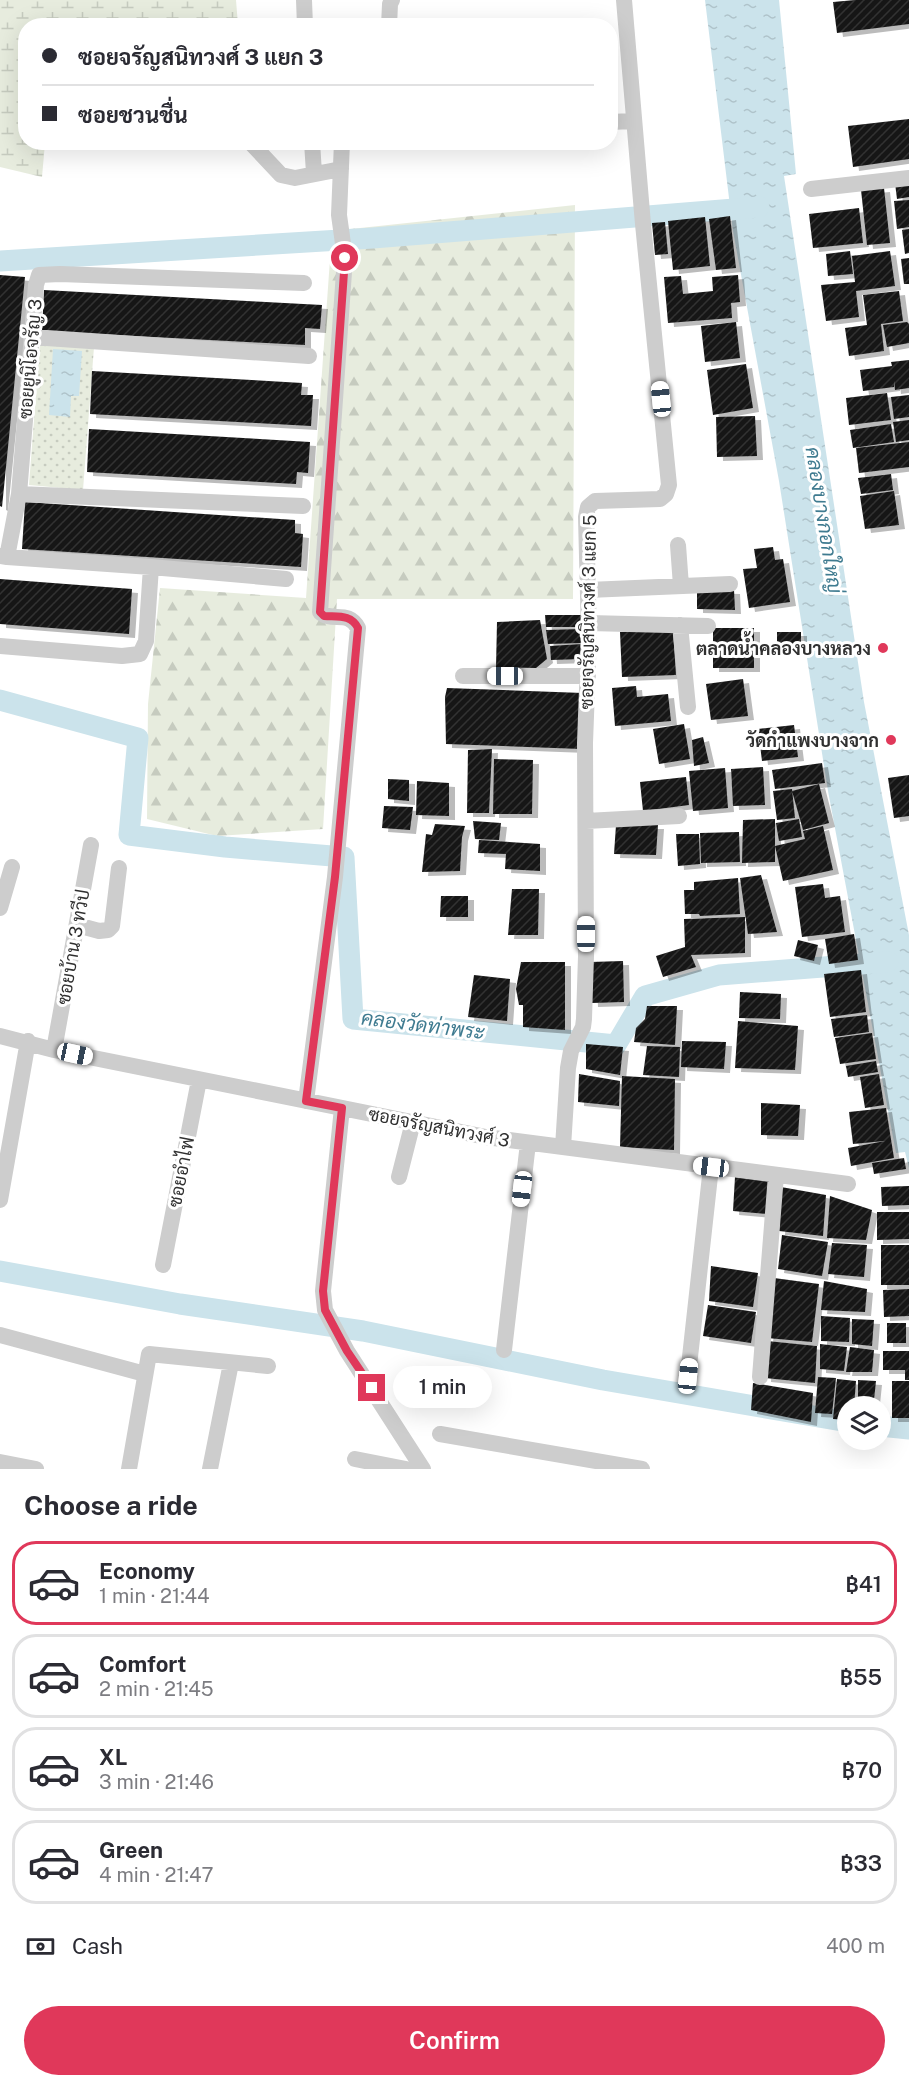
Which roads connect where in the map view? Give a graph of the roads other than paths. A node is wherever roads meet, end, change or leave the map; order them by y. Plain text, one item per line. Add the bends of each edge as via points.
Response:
1 (304, 0) edge
2 (392, 0) edge
3 (624, 0) edge
4 (305, 18) edge
5 (389, 18) edge
6 (634, 121) junction
7 (618, 122) edge
8 (258, 150) edge
9 (313, 150) edge
10 (342, 150) edge
11 (341, 169) junction
12 (314, 173) junction
13 (909, 178) edge
14 (811, 189) dead end
15 (304, 283) dead end
16 (32, 337) junction
17 (309, 356) dead end
18 (19, 494) junction
19 (303, 506) dead end
20 (678, 544) dead end
21 (4, 557) edge
22 (151, 567) junction
23 (286, 579) dead end
24 (730, 584) dead end
25 (681, 586) junction
26 (588, 590) junction
27 (589, 623) junction
28 (680, 625) junction
29 (708, 626) dead end
30 (0, 646) edge
31 (463, 676) dead end
32 (588, 676) junction
33 (688, 707) dead end
34 (679, 816) dead end
35 (586, 821) junction
36 (91, 845) dead end
37 (12, 867) dead end
38 (119, 868) dead end
39 (0, 908) edge
40 (77, 925) junction
41 (0, 1036) edge
42 (28, 1041) junction
43 (54, 1050) junction
44 (198, 1080) junction
45 (306, 1101) junction
46 (342, 1108) junction
47 (413, 1122) junction
48 (528, 1143) junction
49 (563, 1147) junction
50 (711, 1167) junction
51 (776, 1175) junction
52 (399, 1177) dead end
53 (848, 1184) dead end
54 (0, 1200) edge
55 (163, 1265) dead end
56 (0, 1335) edge
57 (504, 1350) dead end
58 (231, 1363) junction
59 (268, 1365) dead end
60 (145, 1374) junction
61 (688, 1376) dead end
62 (760, 1377) dead end
63 (440, 1434) dead end
64 (355, 1459) dead end
65 (0, 1462) edge
66 (36, 1469) edge
67 (129, 1469) edge
68 (210, 1469) edge
69 (406, 1469) edge
70 (423, 1469) edge
71 (641, 1469) edge

1 - 4 street
2 - 5 street
3 - 6 street, ซอยจรัญสนิทวงศ์ 3 แยก 5
6 - 7 street
6 - 26 street, ซอยจรัญสนิทวงศ์ 3 แยก 5 via 669,485 660,499 595,501 588,507
8 - 12 street via 281,175
9 - 12 street
10 - 11 street
11 - 12 street
11 - 45 street via 340,226 345,258 320,612 324,616 349,618 358,628 339,841
13 - 14 street
15 - 16 street, ซอยยูนิโอจรัญ 3 via 42,274 37,278
16 - 17 street
16 - 18 street, ซอยยูนิโอจรัญ 3
18 - 19 street
18 - 21 street, ซอยยูนิโอจรัญ 3
20 - 25 street
21 - 22 street
22 - 23 street
22 - 30 street via 146,641 140,654
24 - 25 street
25 - 26 street
26 - 27 street, ซอยจรัญสนิทวงศ์ 3 แยก 5
27 - 28 street
27 - 32 street, ซอยจรัญสนิทวงศ์ 3 แยก 5
28 - 29 street
28 - 33 street
31 - 32 street
32 - 35 street, ซอยจรัญสนิทวงศ์ 3 แยก 5
34 - 35 street
35 - 49 street, ซอยจรัญสนิทวงศ์ 3 แยก 5 via 583,1027 571,1051 568,1068
36 - 40 street, ซอยบ้าน 3 ทวีป
37 - 39 street
38 - 40 street via 112,926 99,931
40 - 43 street, ซอยบ้าน 3 ทวีป
41 - 42 street, ซอยจรัญสนิทวงศ์ 3
42 - 43 street, ซอยจรัญสนิทวงศ์ 3
42 - 54 street
43 - 44 street, ซอยจรัญสนิทวงศ์ 3
44 - 45 street, ซอยจรัญสนิทวงศ์ 3
44 - 55 street, ซอยอำไฟ
45 - 46 street, ซอยจรัญสนิทวงศ์ 3
46 - 47 street, ซอยจรัญสนิทวงศ์ 3
46 - 70 street via 323,1291 325,1310
47 - 48 street, ซอยจรัญสนิทวงศ์ 3
47 - 52 street
48 - 49 street, ซอยจรัญสนิทวงศ์ 3
48 - 57 street
49 - 50 street, ซอยจรัญสนิทวงศ์ 3
50 - 51 street, ซอยจรัญสนิทวงศ์ 3
50 - 61 street
51 - 53 street, ซอยจรัญสนิทวงศ์ 3
51 - 62 street
56 - 60 street
58 - 59 street
58 - 60 street via 149,1354
58 - 68 street
60 - 67 street
63 - 71 street
64 - 69 street
65 - 66 street

